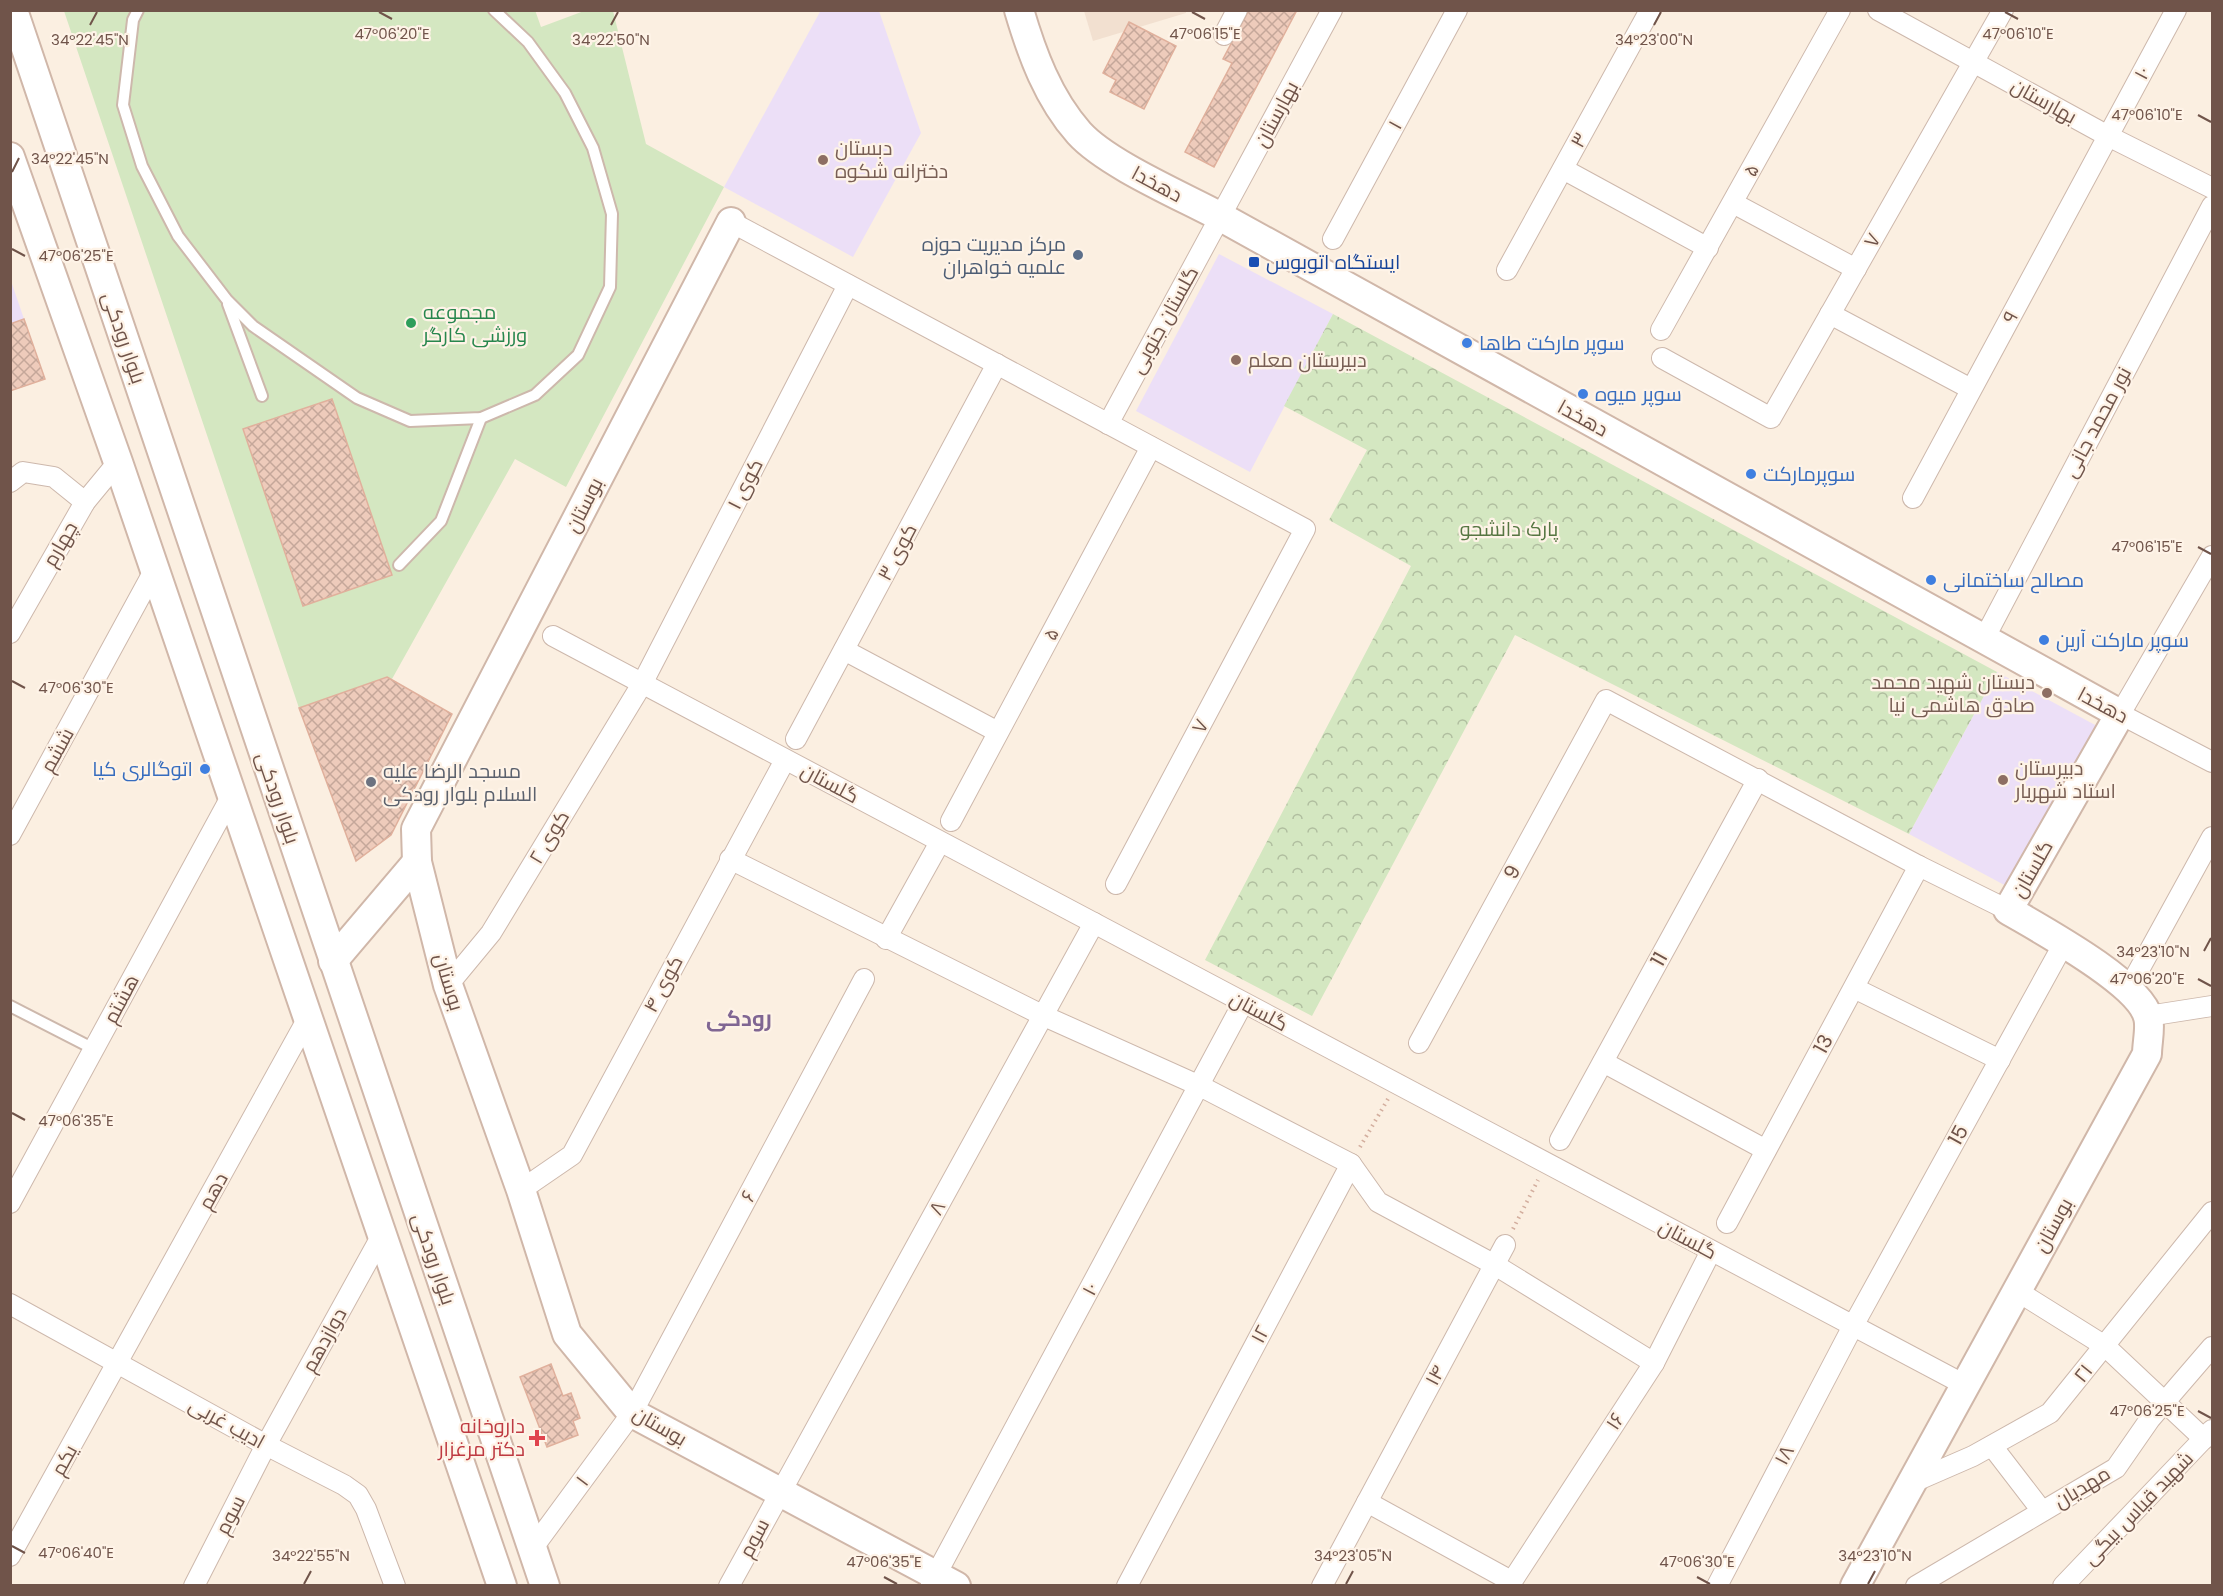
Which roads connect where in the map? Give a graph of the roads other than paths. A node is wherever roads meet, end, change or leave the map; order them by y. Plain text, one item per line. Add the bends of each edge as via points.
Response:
1 (138, 10) edge
2 (494, 10) edge
3 (1019, 10) edge
4 (1237, 10) edge
5 (1332, 10) edge
6 (1457, 10) edge
7 (1650, 10) edge
8 (1840, 10) edge
9 (1878, 10) edge
10 (2003, 10) edge
11 (2176, 10) edge
12 (15, 13) edge
13 (1224, 35) dead end
14 (1974, 63) junction
15 (2108, 136) junction
16 (10, 157) edge
17 (1563, 169) junction
18 (2212, 188) edge
19 (1733, 203) junction
20 (2212, 206) edge
21 (1221, 217) junction
22 (731, 222) joint
23 (1333, 239) dead end
24 (1708, 248) junction
25 (1856, 269) junction
26 (1507, 270) dead end
27 (848, 285) junction
28 (227, 300) junction
29 (1830, 314) junction
30 (1661, 330) dead end
31 (1662, 358) dead end
32 (997, 364) junction
33 (1971, 389) junction
34 (262, 396) dead end
35 (481, 418) junction
36 (1108, 424) junction
37 (1151, 447) junction
38 (118, 462) junction
39 (10, 482) edge
40 (1912, 498) dead end
41 (85, 502) junction
42 (2212, 556) edge
43 (399, 565) dead end
44 (155, 569) junction
45 (10, 633) edge
46 (553, 636) dead end
47 (1984, 639) junction
48 (844, 650) junction
49 (642, 684) junction
50 (1606, 700) joint
51 (2120, 714) junction
52 (998, 732) junction
53 (796, 739) dead end
54 (785, 760) junction
55 (2212, 762) edge
56 (1758, 779) junction
57 (232, 795) junction
58 (951, 821) dead end
59 (10, 835) edge
60 (2212, 837) edge
61 (940, 842) junction
62 (730, 860) junction
63 (417, 862) junction
64 (1919, 866) junction
65 (2205, 866) edge
66 (1116, 884) dead end
67 (2008, 910) junction
68 (1094, 924) junction
69 (886, 939) junction
70 (2064, 943) junction
71 (333, 961) junction
72 (864, 979) dead end
73 (448, 985) junction
74 (1854, 988) junction
75 (2129, 988) junction
76 (1243, 1003) junction
77 (10, 1006) edge
78 (2212, 1006) edge
79 (1044, 1016) junction
80 (2148, 1016) junction
81 (308, 1018) junction
82 (1419, 1043) dead end
83 (94, 1049) junction
84 (2000, 1059) junction
85 (1603, 1062) junction
86 (1200, 1086) junction
87 (1560, 1140) dead end
88 (1766, 1150) junction
89 (1351, 1164) junction
90 (521, 1190) junction
91 (10, 1203) edge
92 (2212, 1212) edge
93 (1727, 1222) dead end
94 (382, 1235) junction
95 (1505, 1245) road end
96 (1711, 1251) junction
97 (1495, 1265) junction
98 (2017, 1291) junction
99 (13, 1311) edge
100 (1853, 1326) junction
101 (2105, 1346) junction
102 (2212, 1347) edge
103 (117, 1363) junction
104 (1654, 1363) junction
105 (1965, 1386) junction
106 (2165, 1402) junction
107 (632, 1413) junction
108 (2208, 1435) edge
109 (266, 1445) junction
110 (1992, 1446) junction
111 (1911, 1483) junction
112 (779, 1491) junction
113 (1367, 1502) junction
114 (2042, 1511) junction
115 (532, 1549) junction
116 (10, 1556) edge
117 (941, 1582) edge
118 (1510, 1583) edge
119 (194, 1586) edge
120 (394, 1586) edge
121 (502, 1586) edge
122 (545, 1586) edge
123 (729, 1586) edge
124 (1126, 1586) edge
125 (1322, 1586) edge
126 (1717, 1586) edge
127 (1855, 1586) edge
128 (1916, 1586) edge
129 (2063, 1586) edge

1 - 28 lane via 133,20 123,105 139,156 178,237
2 - 35 lane via 528,42 565,93 593,148 612,214 610,287 578,355 535,395
3 - 21 street, دهخدا via 1050,92 1080,134 1121,165
4 - 13 street
5 - 21 street, بهارستان
6 - 23 street, ۱
7 - 17 street, ۳
8 - 19 street, ۵
9 - 14 street, بهارستان
10 - 14 street
11 - 15 street, ۱۰
12 - 71 street, بلوار رودکی
14 - 15 street, بهارستان
14 - 25 street, ۷
15 - 18 street, بهارستان
15 - 33 street, ۹
16 - 38 street
17 - 24 street
17 - 26 street, ۳
19 - 24 street, ۵
19 - 25 street
20 - 47 street, نور محمد جانی
21 - 36 street, گلستان جنوبی
21 - 47 street, دهخدا
22 - 27 street
22 - 63 street, بوستان via 417,829
24 - 30 street, ۵
25 - 29 street, ۷
27 - 32 street
27 - 49 street, کوی ۱
28 - 34 lane
28 - 35 lane via 253,326 357,398 410,421
29 - 31 street, ۷ via 1771,418
29 - 33 street
32 - 36 street
32 - 48 street, کوی ۳
33 - 40 street, ۹
35 - 43 lane via 441,521
36 - 37 street
37 - 52 street, ۵
37 - 66 street, ۷ via 1305,529
38 - 41 street, چهارم
38 - 44 street
39 - 41 street via 23,472 54,477
41 - 45 street, چهارم
42 - 51 street
44 - 57 street
44 - 59 street, ششم
46 - 49 street, گلستان
47 - 51 street, دهخدا
48 - 52 street
48 - 53 street, کوی ۳
49 - 54 street, گلستان
49 - 73 street, کوی ۲ via 491,933
50 - 56 street, گلستان
50 - 82 street, 9
51 - 55 street, دهخدا
51 - 67 street, گلستان
52 - 58 street, ۵
54 - 61 street, گلستان
54 - 62 street, کوی ۴
56 - 64 street, گلستان
56 - 85 street, 11
57 - 81 street
57 - 83 street, هشتم
60 - 65 street
61 - 68 street, گلستان
61 - 69 street
62 - 69 street
62 - 90 street, کوی ۴ via 572,1155
63 - 71 street
63 - 73 street, بوستان
64 - 67 street, گلستان
64 - 74 street, 13
65 - 75 street
67 - 70 street
68 - 76 street, گلستان
68 - 79 street, ۸
69 - 79 street
70 - 75 street
70 - 84 street, 15
71 - 115 street, بلوار رودکی
72 - 107 street, ۶
73 - 90 street, بوستان
74 - 84 street
74 - 88 street, 13
75 - 80 street
76 - 86 street, ۱۰
76 - 96 street, گلستان
77 - 83 lane
78 - 80 street
79 - 86 street
79 - 112 street, ۸
80 - 98 street, بوستان via 2147,1054
81 - 94 street
81 - 103 street, دهم
83 - 91 street, هشتم
84 - 100 street, 15
85 - 87 street, 11
85 - 88 street
86 - 89 street
86 - 117 street, ۱۰
88 - 93 street, 13
89 - 97 street via 1378,1202
89 - 124 street, ۱۲
90 - 107 street, بوستان via 567,1334
92 - 101 street, ۲۱
94 - 109 street, دوازدهم
94 - 121 street
95 - 97 street, ۱۴
96 - 100 street, گلستان
96 - 104 street, ۱۶
97 - 104 street
97 - 113 street, ۱۴
98 - 101 street
98 - 105 street, بوستان
99 - 103 street, ادیب غربی
100 - 105 street, گلستان
100 - 126 street, ۱۸
101 - 106 street
101 - 110 street, ۲۱ via 2050,1413
102 - 106 street, مهدیان
103 - 109 street, ادیب غربی
103 - 116 street, یکم
104 - 118 street, ۱۶
105 - 111 street, بوستان
106 - 108 street
106 - 114 street, مهدیان via 2116,1468
107 - 112 street, بوستان
107 - 115 street, ۱
108 - 129 street, شهید قیاس بیگی
109 - 119 street, سوم
109 - 120 street, ادیب غربی via 358,1495
110 - 111 street, ۲۱
110 - 114 street
111 - 127 street, بوستان
112 - 117 street, بوستان
112 - 123 street, سوم
113 - 118 street
113 - 125 street, ۱۴
114 - 128 street, مهدیان
115 - 122 street, بلوار رودکی

